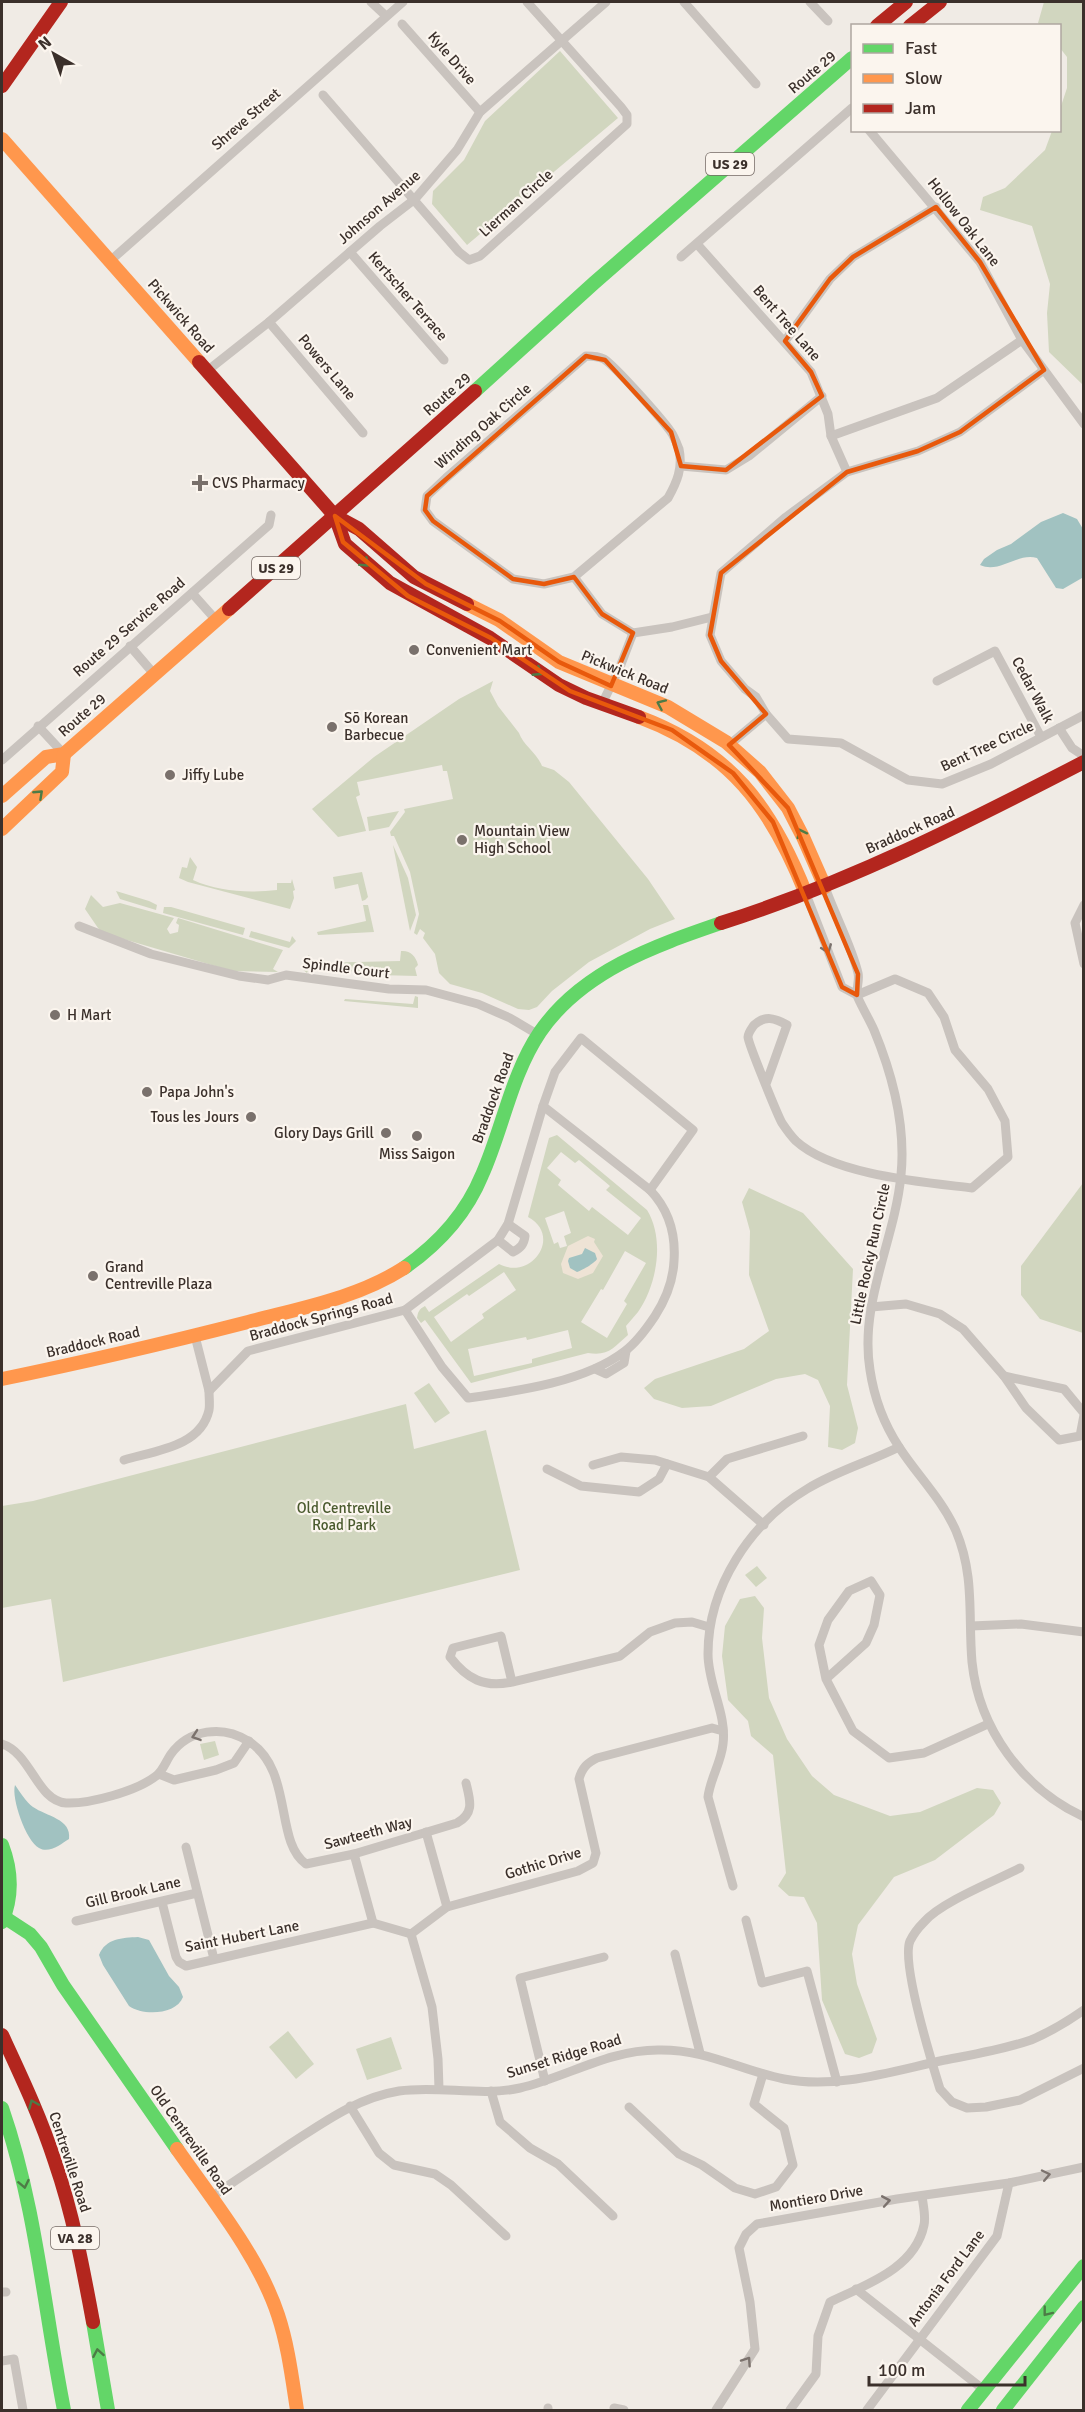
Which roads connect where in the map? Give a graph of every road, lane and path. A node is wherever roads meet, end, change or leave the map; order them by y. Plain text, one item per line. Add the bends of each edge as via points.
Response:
1 (61, 2) edge
2 (370, 2) edge
3 (403, 2) edge
4 (527, 2) edge
5 (606, 2) edge
6 (684, 2) edge
7 (810, 2) edge
8 (906, 2) edge
9 (940, 2) edge
10 (386, 16) junction
11 (828, 21) dead end
12 (402, 24) dead end
13 (879, 24) edge
14 (912, 24) edge
15 (561, 42) junction
16 (851, 59) edge
17 (756, 84) dead end
18 (2, 86) edge
19 (323, 95) dead end
20 (851, 111) edge
21 (480, 112) junction
22 (871, 132) edge
23 (2, 139) edge
24 (415, 199) junction
25 (936, 207) junction
26 (697, 244) junction
27 (350, 252) junction
28 (681, 257) dead end
29 (110, 261) junction
30 (269, 322) junction
31 (1022, 340) junction
32 (784, 341) junction
33 (444, 360) dead end
34 (1044, 370) junction
35 (207, 371) junction
36 (822, 396) junction
37 (1083, 424) edge
38 (363, 433) dead end
39 (831, 436) junction
40 (681, 466) junction
41 (847, 472) junction
42 (271, 515) dead end
43 (335, 516) junction
44 (574, 577) junction
45 (192, 593) junction
46 (712, 617) junction
47 (216, 620) junction
48 (633, 633) junction
49 (130, 646) junction
50 (154, 674) junction
51 (937, 681) dead end
52 (611, 686) junction
53 (602, 704) junction
54 (765, 714) junction
55 (1082, 719) edge
56 (38, 726) junction
57 (1059, 728) junction
58 (1041, 737) junction
59 (729, 745) junction
60 (64, 754) junction
61 (1083, 756) edge
62 (2, 760) edge
63 (1083, 762) edge
64 (2, 796) edge
65 (2, 829) edge
66 (825, 887) junction
67 (806, 894) junction
68 (1083, 905) edge
69 (79, 926) dead end
70 (1083, 964) edge
71 (857, 995) junction
72 (537, 1034) junction
73 (766, 1084) junction
74 (543, 1106) junction
75 (901, 1179) junction
76 (650, 1190) junction
77 (508, 1224) junction
78 (498, 1240) junction
79 (871, 1307) junction
80 (405, 1310) junction
81 (195, 1335) junction
82 (1004, 1376) junction
83 (2, 1378) edge
84 (209, 1391) junction
85 (1083, 1414) edge
86 (803, 1436) dead end
87 (899, 1447) junction
88 (124, 1460) dead end
89 (667, 1464) junction
90 (593, 1465) dead end
91 (547, 1469) dead end
92 (709, 1477) junction
93 (764, 1524) junction
94 (972, 1626) junction
95 (709, 1627) junction
96 (1083, 1632) edge
97 (825, 1679) junction
98 (512, 1682) junction
99 (988, 1724) junction
100 (723, 1731) junction
101 (249, 1742) junction
102 (2, 1744) edge
103 (159, 1774) junction
104 (466, 1783) dead end
105 (1083, 1817) edge
106 (426, 1832) junction
107 (2, 1845) edge
108 (186, 1847) dead end
109 (354, 1854) junction
110 (1020, 1868) dead end
111 (733, 1886) dead end
112 (197, 1893) junction
113 (162, 1902) junction
114 (447, 1906) junction
115 (3, 1919) edge
116 (746, 1920) dead end
117 (76, 1921) dead end
118 (373, 1923) junction
119 (411, 1935) junction
120 (675, 1954) dead end
121 (604, 1957) dead end
122 (214, 1959) junction
123 (1083, 2010) edge
124 (2, 2035) edge
125 (700, 2054) junction
126 (932, 2063) junction
127 (1083, 2068) edge
128 (763, 2074) junction
129 (545, 2081) junction
130 (837, 2082) junction
131 (439, 2089) junction
132 (491, 2091) junction
133 (350, 2106) junction
134 (629, 2107) dead end
135 (2, 2108) edge
136 (1083, 2167) edge
137 (1009, 2183) junction
138 (922, 2196) junction
139 (210, 2198) junction
140 (613, 2216) dead end
141 (506, 2236) dead end
142 (1083, 2266) edge
143 (856, 2289) junction
144 (1083, 2307) edge
145 (920, 2339) junction
146 (2, 2361) edge
147 (984, 2390) junction
148 (1006, 2409) edge
149 (23, 2410) edge
150 (64, 2410) edge
151 (108, 2410) edge
152 (297, 2410) edge
153 (716, 2410) edge
154 (790, 2410) edge
155 (867, 2410) edge
156 (968, 2410) edge

1 - 18 main road
2 - 10 street
3 - 10 street, Shreve Street
4 - 15 street, Lierman Circle
5 - 15 street, Johnson Avenue
6 - 17 street
7 - 11 street
8 - 13 main road
9 - 14 main road
10 - 29 street, Shreve Street
12 - 21 street, Kyle Drive
15 - 21 street, Johnson Avenue
15 - 24 street, Lierman Circle via 621,107 627,124 480,256 469,260
16 - 43 main road, Route 29 / US 29
19 - 24 street, Lierman Circle
20 - 26 street
21 - 24 street, Johnson Avenue via 458,150
22 - 25 street, Hollow Oak Lane
23 - 29 main road, Pickwick Road
24 - 27 street, Johnson Avenue
25 - 31 street, Hollow Oak Lane via 980,262
25 - 32 street via 853,257 830,279
26 - 28 street
26 - 32 street, Bent Tree Lane
27 - 30 street, Johnson Avenue
27 - 33 street, Kertscher Terrace
29 - 35 main road, Pickwick Road
30 - 35 street, Johnson Avenue
30 - 38 street, Powers Lane
31 - 34 street
31 - 39 street via 938,398
32 - 36 street, Bent Tree Lane via 811,372
34 - 37 street
34 - 41 street, Bent Tree Circle via 960,432 918,451
35 - 43 main road, Pickwick Road
36 - 39 street, Bent Tree Lane
36 - 40 street via 726,470
39 - 41 street
40 - 44 street, Winding Oak Circle via 678,482 668,498
40 - 44 street, Winding Oak Circle via 679,448 671,432 605,360 586,356 427,496 425,510 433,521 513,579 544,584
41 - 46 street, Bent Tree Circle via 786,517 721,573
42 - 45 street, Route 29 Service Road via 270,525
43 - 47 main road, Route 29 / US 29
43 - 52 main road, Pickwick Road via 358,528 388,558 426,584 500,621 559,662
43 -> 53 main road, Pickwick Road via 343,542 379,576 408,596 491,638 552,681
44 - 48 street via 602,614
45 - 47 street
45 - 49 street, Route 29 Service Road
46 - 48 street
46 - 54 street, Bent Tree Circle via 710,635 721,661 756,697
47 - 50 main road, Route 29 / US 29
48 - 52 street
49 - 50 street
49 - 56 street, Route 29 Service Road
50 - 60 main road, Route 29 / US 29
51 - 58 street, Cedar Walk via 995,651
52 - 53 street
59 -> 52 main road, Pickwick Road via 684,714
53 - 67 main road, Pickwick Road via 672,730 733,773 773,822
54 - 58 street, Bent Tree Circle via 788,738 841,743 908,780 942,784
54 - 59 street
55 - 57 street, Bent Tree Circle
56 - 60 street
56 - 62 street, Route 29 Service Road
57 - 58 street, Bent Tree Circle
57 - 61 street via 1072,748
66 -> 59 main road, Pickwick Road via 788,808 743,755
60 - 64 main road, Route 29 / US 29 via 46,757
65 -> 60 main road, Route 29 / US 29 via 64,769
63 - 66 main road, Braddock Road
66 - 67 main road, Braddock Road
66 - 71 street, Little Rocky Run Circle via 858,974
67 -> 71 street, Little Rocky Run Circle via 842,987
67 - 72 main road, Braddock Road via 661,946 614,968 570,999
68 - 70 street via 1075,923
69 - 72 street, Spindle Court via 151,954 239,976 268,980 286,975 426,990 478,1004
71 - 75 street, Little Rocky Run Circle via 893,1084 903,1146
71 - 75 street via 895,980 928,993 944,1017 955,1050 988,1089 1005,1121 1008,1157 972,1188
72 - 81 main road, Braddock Road via 514,1082 477,1188 460,1216 434,1245 390,1277 364,1289
73 - 73 street via 748,1037 751,1028 767,1018 787,1025
73 - 75 street via 781,1122 797,1142 825,1158
74 - 76 street, Braddock Springs Road
74 - 76 street, Braddock Springs Road via 555,1072 581,1038 693,1130
74 - 77 street, Braddock Springs Road
75 - 79 street, Little Rocky Run Circle
76 - 80 street, Braddock Springs Road via 669,1215 675,1245 674,1272 666,1300 626,1351 595,1369 468,1398 442,1367
77 - 78 street, Braddock Springs Road
77 - 78 street via 525,1236 524,1243 513,1252
78 - 80 street, Braddock Springs Road
79 - 82 street via 906,1304 940,1314 963,1329
79 - 87 street, Little Rocky Run Circle via 870,1372 880,1411
80 - 84 street, Braddock Springs Road via 248,1351
81 - 83 main road, Braddock Road
81 - 84 street
82 - 85 street via 1064,1389
82 - 85 street via 1026,1408 1059,1440 1080,1436
84 - 88 street via 209,1410 200,1430 182,1443
86 - 92 street via 727,1459
87 - 93 street via 809,1487 778,1508
87 - 94 street, Little Rocky Run Circle via 931,1489 955,1530 968,1567
89 - 90 street via 621,1457
89 - 91 street via 659,1479 639,1492 581,1486
89 - 92 street
92 - 93 street
93 - 95 street via 745,1545 725,1578
94 - 96 street via 1021,1624
94 - 99 street, Little Rocky Run Circle via 974,1678
95 - 98 street via 675,1623 650,1632 620,1656
95 - 100 street via 708,1663
97 - 97 street via 819,1645 828,1620 849,1591 871,1581 879,1595 874,1625 866,1643
97 - 99 street via 853,1731 889,1758 924,1753
98 - 98 street via 501,1636 453,1648 450,1657 471,1678 496,1685
99 - 105 street, Little Rocky Run Circle via 1003,1749 1034,1785
100 - 111 street via 723,1745 708,1797
100 - 114 street, Gothic Drive via 712,1728 588,1763 579,1779 596,1853 593,1863 578,1871
101 - 103 street via 234,1762 216,1770 174,1780
101 -> 103 street, Sawteeth Way via 232,1734 198,1733 178,1746
101 - 109 street, Sawteeth Way via 270,1761 299,1860 306,1864
102 - 103 street, Sawteeth Way via 17,1751 48,1795 63,1803 141,1786
104 - 106 street, Sawteeth Way via 471,1802 465,1819
106 - 109 street, Sawteeth Way
106 - 114 street
107 - 115 main road, Old Centreville Road via 10,1883
108 - 112 street, Gill Brook Lane
109 - 118 street
110 - 126 street via 930,1916 910,1942 908,1965
112 - 113 street, Gill Brook Lane
112 - 122 street, Gill Brook Lane
113 - 117 street, Gill Brook Lane
113 - 122 street, Saint Hubert Lane via 179,1962 186,1965
114 - 119 street, Gothic Drive
115 - 139 main road, Old Centreville Road via 30,1934 41,1947
116 - 130 street via 762,1983 807,1971
118 - 119 street
118 - 122 street, Saint Hubert Lane
119 - 131 street via 432,2007
120 - 125 street
121 - 129 street via 520,1978
123 - 126 street, Sunset Ridge Road via 1028,2041
151 -> 124 main road, Centreville Road / VA 28 via 68,2204 44,2129
125 - 128 street, Sunset Ridge Road
125 - 129 street, Sunset Ridge Road via 633,2051 591,2062
126 - 127 street via 940,2089 952,2102 967,2108 1020,2100
126 - 130 street, Sunset Ridge Road
128 - 130 street, Sunset Ridge Road
128 - 134 street via 754,2104 784,2128 793,2165 776,2187 755,2194 735,2188 679,2154
129 - 132 street, Sunset Ridge Road
131 - 132 street, Sunset Ridge Road
131 - 133 street, Sunset Ridge Road via 397,2092
132 - 140 street via 501,2122 530,2148 558,2164
133 - 139 street, Sunset Ridge Road
133 - 141 street via 379,2153 394,2165 435,2174
135 -> 150 main road, VA 28 via 21,2169 34,2231
137 -> 136 street, Montiero Drive
137 - 138 street, Montiero Drive
137 - 145 street, Antonia Ford Lane via 997,2236
138 - 143 street via 924,2224 912,2252 887,2275
153 -> 138 street, Montiero Drive via 755,2349 739,2248 746,2234 757,2224
139 - 152 main road, Old Centreville Road via 269,2290 291,2370
142 -> 147 main road
143 - 145 street
143 - 154 street via 830,2302 818,2336 816,2374
144 - 148 main road
145 - 147 street
145 - 155 street, Antonia Ford Lane
146 - 149 street via 14,2359
147 - 156 main road

